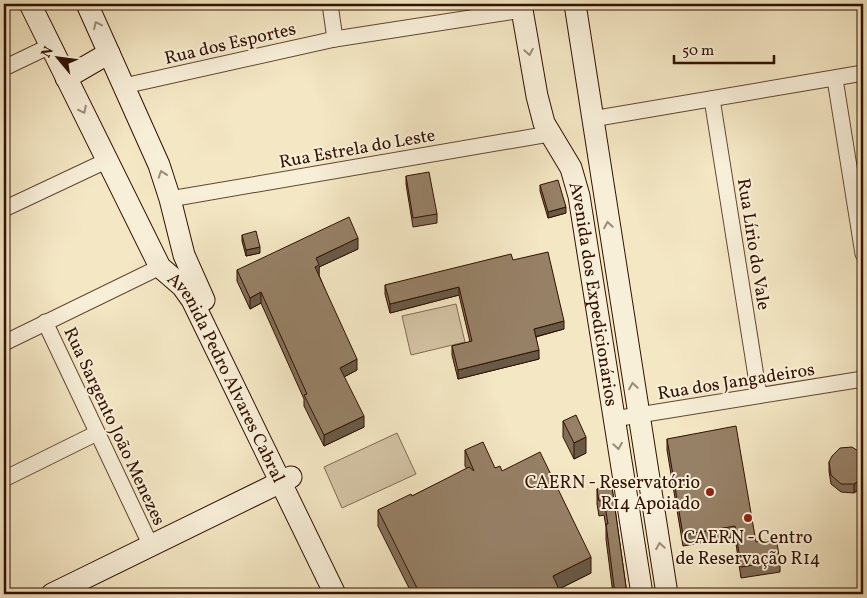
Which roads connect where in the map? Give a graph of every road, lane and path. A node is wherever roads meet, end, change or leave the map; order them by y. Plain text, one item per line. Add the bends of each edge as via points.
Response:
1 (30, 4) edge
2 (87, 4) edge
3 (330, 4) edge
4 (575, 4) edge
5 (521, 7) edge
6 (335, 39) junction
7 (50, 46) junction
8 (109, 53) junction
9 (4, 68) edge
10 (863, 73) edge
11 (66, 78) junction
12 (835, 79) junction
13 (124, 86) junction
14 (712, 98) junction
15 (592, 119) junction
16 (549, 134) junction
17 (108, 160) junction
18 (170, 198) junction
19 (859, 201) edge
20 (4, 209) edge
21 (863, 254) edge
22 (160, 267) junction
23 (45, 322) junction
24 (4, 343) edge
25 (863, 379) edge
26 (759, 395) junction
27 (638, 416) junction
28 (614, 419) junction
29 (97, 433) junction
30 (4, 479) edge
31 (286, 480) junction
32 (151, 546) junction
33 (667, 592) edge
34 (52, 594) edge
35 (335, 594) edge
36 (346, 594) edge
37 (642, 594) edge

1 - 7 street, Avenida Pedro Alvares Cabral
8 -> 2 street, Avenida Pedro Alvares Cabral
3 - 6 street
4 - 15 street, Avenida dos Expedicionários
5 - 6 street, Rua dos Esportes
5 -> 16 street, Avenida dos Expedicionários via 537,96
6 - 13 street, Rua dos Esportes
7 - 9 street
7 - 11 street, Avenida Pedro Alvares Cabral
8 - 11 street
8 - 13 street, Avenida Pedro Alvares Cabral
10 - 12 street
11 -> 17 street, Avenida Pedro Alvares Cabral
12 - 14 street
12 - 19 street
18 -> 13 street, Avenida Pedro Alvares Cabral
14 - 15 street
14 - 26 street, Rua Lírio do Vale
27 -> 15 street, Avenida dos Expedicionários
16 - 18 street, Rua Estrela do Leste
16 - 28 street, Avenida dos Expedicionários via 576,182
17 - 20 street
17 - 22 street, Avenida Pedro Alvares Cabral
18 - 31 street, Avenida Pedro Alvares Cabral via 193,277
19 - 21 street
22 - 23 street
22 - 31 street, Avenida Pedro Alvares Cabral via 182,286 192,300
23 - 24 street
23 - 29 street, Rua Sargento João Menezes
25 - 26 street, Rua dos Jangadeiros
26 - 27 street, Rua dos Jangadeiros
27 - 28 street, Rua dos Jangadeiros
33 -> 27 street, Avenida dos Expedicionários
28 -> 37 street, Avenida dos Expedicionários
29 - 30 street
29 - 32 street, Rua Sargento João Menezes
31 - 32 street
31 - 35 street, Avenida Pedro Alvares Cabral
31 - 36 street, Avenida Pedro Alvares Cabral
32 - 34 street
33 - 37 street

